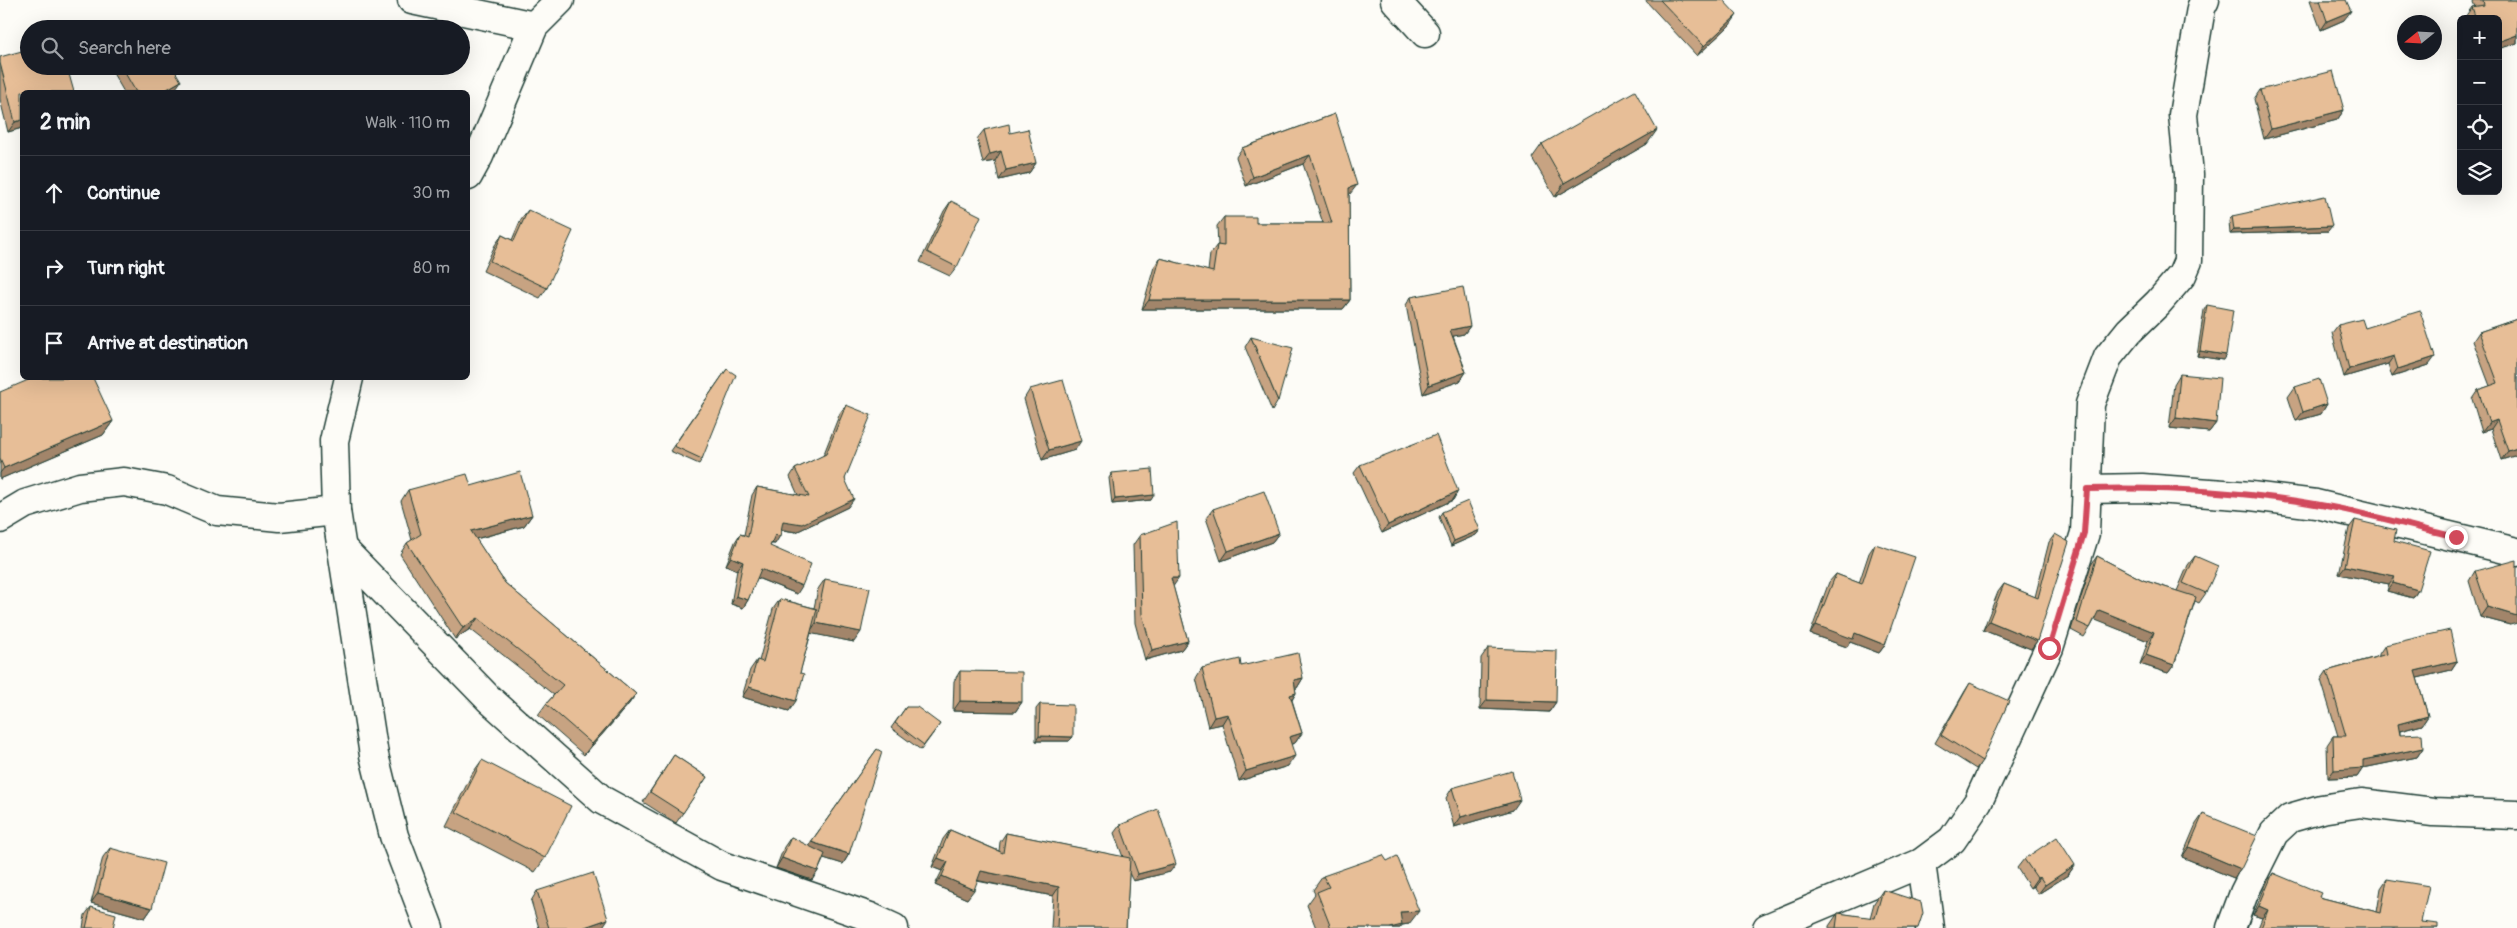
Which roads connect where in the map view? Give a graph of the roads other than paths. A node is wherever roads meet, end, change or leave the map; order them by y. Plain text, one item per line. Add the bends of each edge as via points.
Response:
1 (412, 0) edge
2 (560, 0) edge
3 (1395, 0) edge
4 (2205, 0) edge
5 (452, 5) edge
6 (534, 26) junction
7 (1425, 33) dead end
8 (470, 172) edge
9 (349, 380) edge
10 (2087, 489) junction
11 (336, 511) junction
12 (0, 519) edge
13 (343, 548) junction
14 (2517, 552) edge
15 (2517, 815) edge
16 (1920, 863) junction
17 (428, 928) edge
18 (894, 928) edge
19 (1768, 928) edge
20 (1930, 928) edge
21 (2231, 928) edge

1 - 5 street
2 - 6 street
3 - 7 street
4 - 10 street via 2199,16 2183,115 2189,174 2188,261 2182,275 2108,358 2090,404
5 - 6 street
6 - 8 street
9 - 11 street via 334,441
10 - 14 street via 2142,488 2316,504
10 - 16 street via 2084,533 2049,648 1978,802 1952,840
11 - 12 street via 279,517 217,511 167,490 124,482 80,488 25,504
11 - 13 street
13 - 17 street via 374,755 394,836
13 - 18 street via 489,700 602,800 722,866
15 - 21 street via 2433,812 2361,803 2290,818 2274,833 2244,893
16 - 19 street
16 - 20 street

